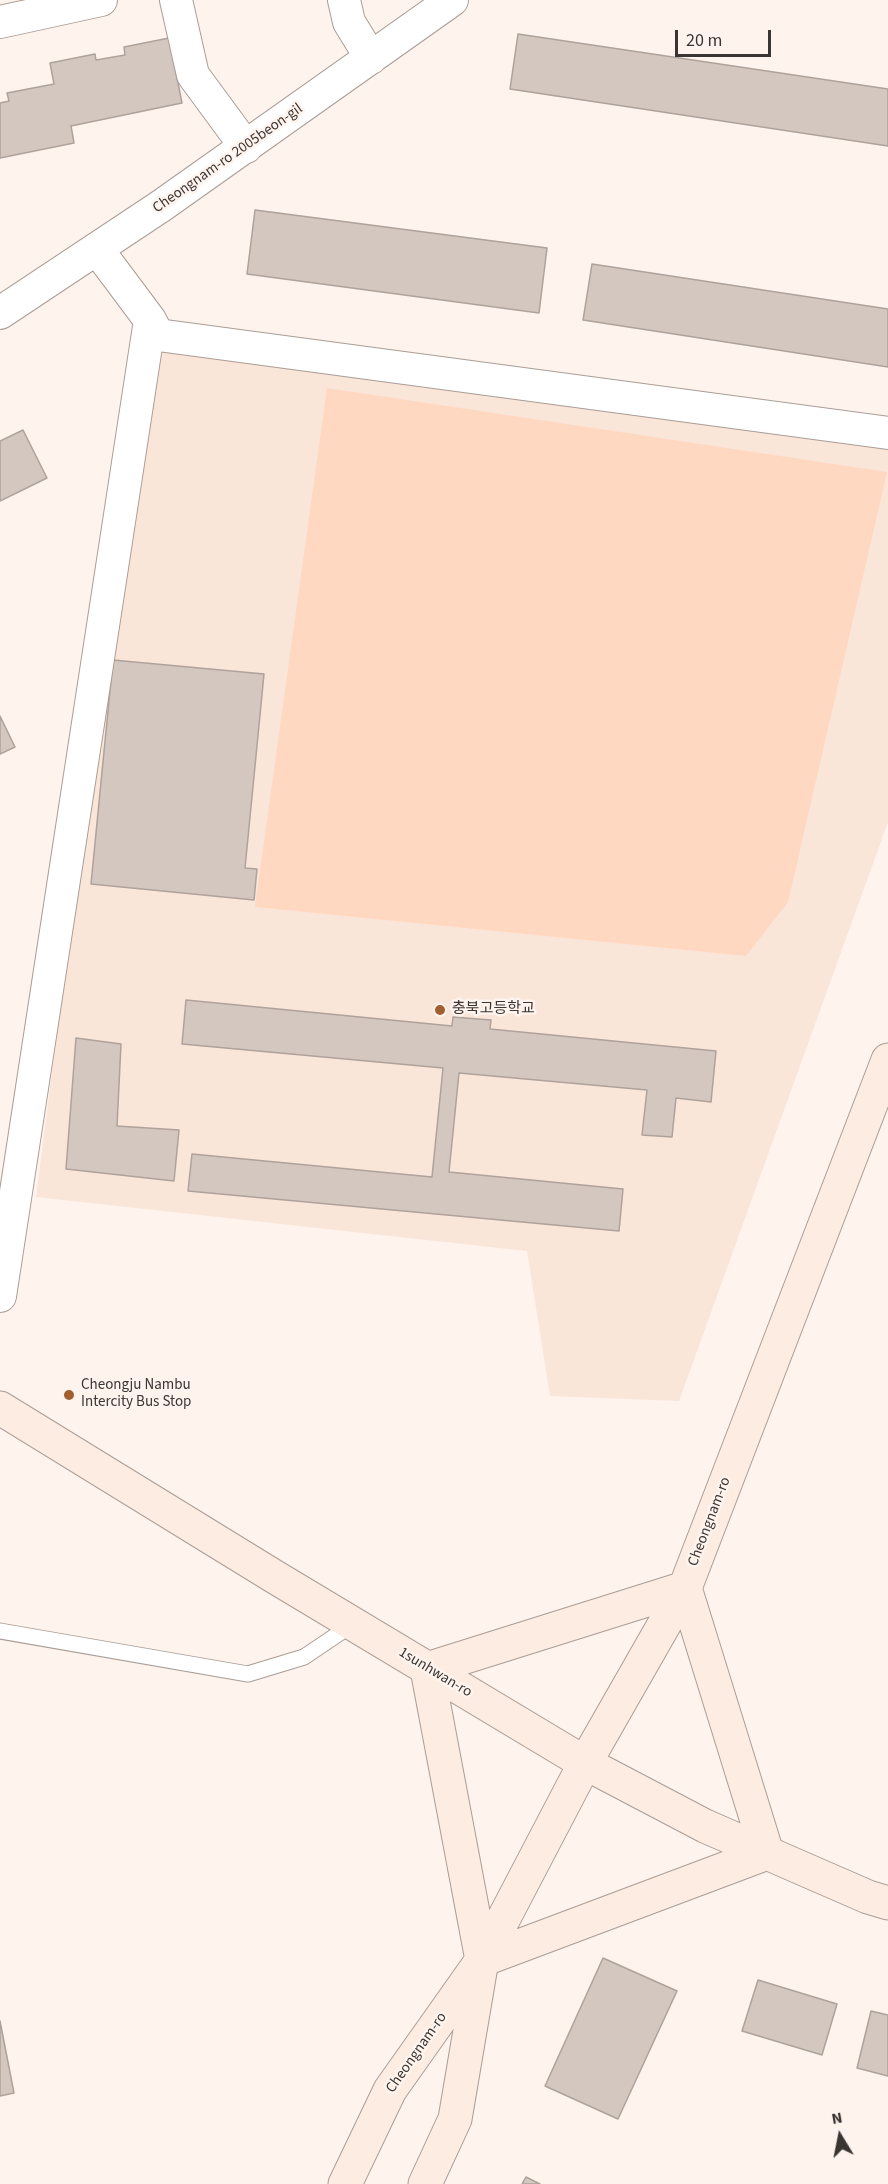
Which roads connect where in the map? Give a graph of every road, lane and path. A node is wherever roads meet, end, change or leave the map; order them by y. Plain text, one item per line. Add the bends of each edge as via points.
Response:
1 (101, 0) edge
2 (176, 0) edge
3 (345, 0) edge
4 (452, 0) edge
5 (0, 22) edge
6 (370, 58) junction
7 (246, 147) junction
8 (97, 249) junction
9 (0, 313) edge
10 (150, 320) junction
11 (888, 433) edge
12 (888, 1060) edge
13 (0, 1296) edge
14 (0, 1408) edge
15 (685, 1588) junction
16 (352, 1624) junction
17 (0, 1631) edge
18 (427, 1669) junction
19 (585, 1763) junction
20 (767, 1853) junction
21 (888, 1903) edge
22 (482, 1960) junction
23 (345, 2184) edge
24 (425, 2184) edge

1 - 5 street
2 - 7 street via 194,75
3 - 6 street via 350,22
4 - 6 street, Cheongnam-ro 2005beon-gil
6 - 7 street, Cheongnam-ro 2005beon-gil
7 - 8 street, Cheongnam-ro 2005beon-gil
8 - 9 street, Cheongnam-ro 2005beon-gil
8 - 10 street
10 - 11 street via 158,335
10 - 13 street
12 - 15 main road, Cheongnam-ro
14 - 16 main road, 1sunhwan-ro
15 - 18 main road
15 - 19 main road, Cheongnam-ro
15 - 20 main road
16 - 17 lane via 304,1657 248,1674
16 - 18 main road, 1sunhwan-ro
18 - 19 main road, 1sunhwan-ro
18 - 22 main road
19 - 20 main road, 1sunhwan-ro via 705,1826
19 - 22 main road, Cheongnam-ro
20 - 21 main road, 1sunhwan-ro
20 - 22 main road
22 - 23 main road, Cheongnam-ro via 390,2090
22 - 24 main road, Cheongnam-ro via 455,2119

